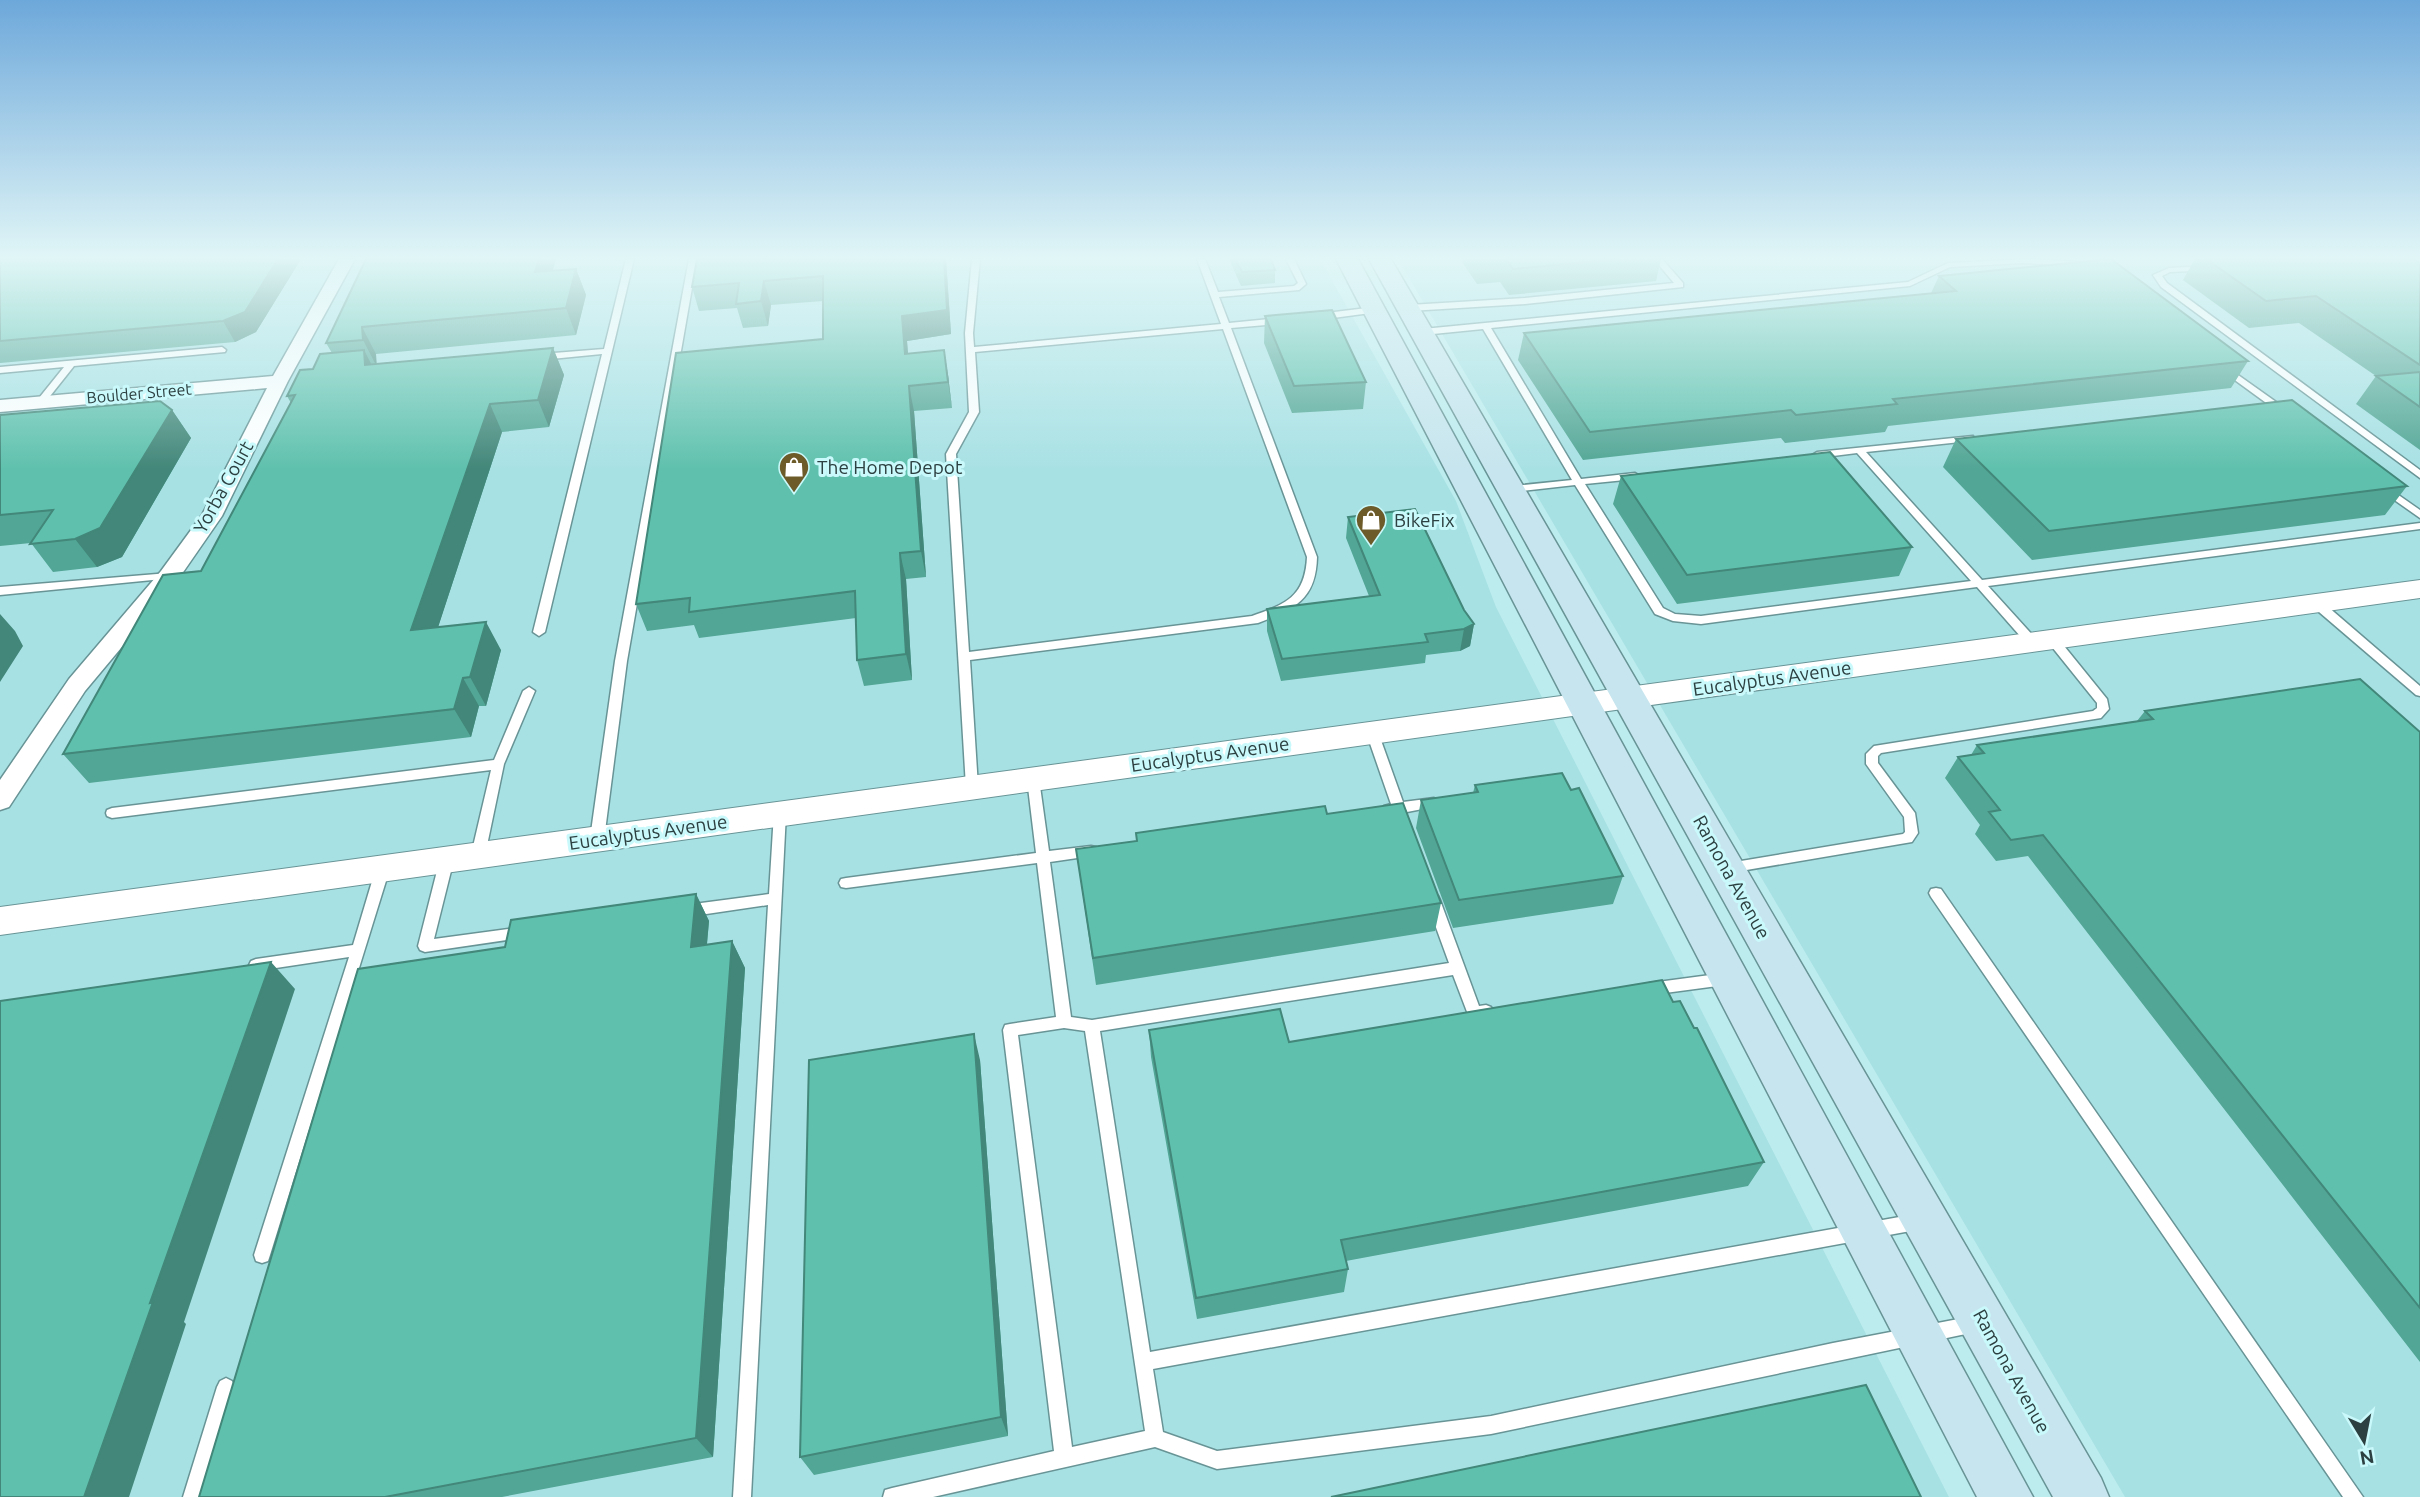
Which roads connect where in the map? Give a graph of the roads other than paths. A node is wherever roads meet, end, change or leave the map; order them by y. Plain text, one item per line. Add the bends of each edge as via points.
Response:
1 (311, 329) edge
2 (613, 329) edge
3 (680, 329) edge
4 (971, 329) edge
5 (1195, 329) edge
6 (1227, 329) edge
7 (1385, 329) edge
8 (1421, 329) edge
9 (1463, 329) edge
10 (1487, 329) edge
11 (2223, 329) edge
12 (1423, 332) junction
13 (222, 350) dead end
14 (970, 350) junction
15 (607, 351) junction
16 (525, 358) edge
17 (71, 364) junction
18 (2220, 364) edge
19 (0, 370) edge
20 (285, 380) junction
21 (40, 403) junction
22 (2275, 406) junction
23 (0, 407) edge
24 (2261, 407) edge
25 (2286, 414) edge
26 (1984, 437) edge
27 (1859, 450) junction
28 (1806, 457) edge
29 (1645, 475) edge
30 (2420, 475) edge
31 (2375, 481) edge
32 (1578, 483) junction
33 (1513, 489) junction
34 (2420, 514) edge
35 (2420, 526) edge
36 (169, 576) junction
37 (1979, 584) junction
38 (2420, 589) edge
39 (0, 591) edge
40 (2316, 603) junction
41 (539, 632) dead end
42 (2042, 641) junction
43 (964, 657) junction
44 (529, 691) dead end
45 (2420, 692) edge
46 (1630, 697) junction
47 (1585, 703) junction
48 (1372, 732) junction
49 (498, 764) junction
50 (1033, 779) junction
51 (972, 787) junction
52 (0, 800) edge
53 (1452, 800) edge
54 (1399, 808) junction
55 (1372, 811) edge
56 (112, 813) dead end
57 (780, 813) junction
58 (1408, 834) edge
59 (597, 839) junction
60 (1112, 848) edge
61 (478, 855) junction
62 (1043, 858) junction
63 (447, 859) junction
64 (383, 868) junction
65 (1727, 868) junction
66 (846, 883) dead end
67 (1427, 886) edge
68 (1936, 893) dead end
69 (775, 899) junction
70 (668, 914) edge
71 (0, 921) edge
72 (533, 932) edge
73 (358, 950) junction
74 (234, 968) edge
75 (1457, 968) junction
76 (1730, 978) junction
77 (1636, 991) edge
78 (1501, 1009) edge
79 (1064, 1022) junction
80 (1092, 1026) junction
81 (1927, 1221) junction
82 (1864, 1230) junction
83 (262, 1255) dead end
84 (1985, 1323) junction
85 (1921, 1338) junction
86 (1143, 1362) junction
87 (226, 1387) dead end
88 (1155, 1438) junction
89 (1064, 1458) junction
90 (192, 1497) edge
91 (742, 1497) edge
92 (892, 1497) edge
93 (2007, 1497) edge
94 (2082, 1497) edge
95 (2354, 1497) edge

1 - 20 street, Yorba Court
2 - 15 lane
3 - 59 lane via 621,661
4 - 14 lane
5 - 14 lane
6 - 43 lane via 1312,557 1313,578 1301,596 1254,620
7 - 47 main road
8 - 12 main road, Ramona Avenue
9 - 12 lane
10 - 32 lane
11 - 30 lane
12 - 33 main road, Ramona Avenue
13 - 17 lane
14 - 43 lane via 974,412 951,454
15 - 16 lane
15 - 41 lane
17 - 19 lane
17 - 21 lane
18 - 22 lane
20 - 21 street, Boulder Street
20 - 36 street, Yorba Court via 212,516
21 - 23 street, Boulder Street
22 - 24 lane
22 - 25 lane
26 - 27 lane
27 - 28 lane
27 - 37 lane
29 - 32 lane
31 - 34 lane
32 - 33 lane
32 - 37 lane via 1659,611 1673,617 1701,620
33 - 46 main road, Ramona Avenue
35 - 37 lane
36 - 39 lane
36 - 52 street, Yorba Court via 77,685
37 - 42 lane
38 - 40 street, Eucalyptus Avenue
40 - 42 street, Eucalyptus Avenue
40 - 45 lane
42 - 46 street, Eucalyptus Avenue
42 - 65 lane via 2103,702 2097,715 1878,748 1872,754 1872,764 1910,816 1913,833 1907,838
43 - 51 lane
44 - 49 lane
46 - 47 street, Eucalyptus Avenue
46 - 65 main road, Ramona Avenue
47 - 48 street, Eucalyptus Avenue
47 - 76 main road
48 - 50 street, Eucalyptus Avenue
48 - 54 lane
49 - 56 lane
49 - 61 lane
50 - 51 street, Eucalyptus Avenue
50 - 62 lane
51 - 57 street, Eucalyptus Avenue
53 - 54 lane
54 - 55 lane
54 - 58 lane
57 - 59 street, Eucalyptus Avenue
57 - 69 lane
59 - 61 street, Eucalyptus Avenue
60 - 62 lane
61 - 63 street, Eucalyptus Avenue
62 - 66 lane
62 - 79 lane
63 - 64 street, Eucalyptus Avenue
63 - 72 lane via 425,946
64 - 71 street, Eucalyptus Avenue
64 - 73 lane
65 - 81 main road, Ramona Avenue
67 - 75 lane
68 - 95 lane
69 - 70 lane
69 - 91 lane
73 - 74 lane
73 - 83 lane
75 - 78 lane via 1474,1013
75 - 80 lane
76 - 77 lane
76 - 82 main road
79 - 80 lane
79 - 89 lane via 1010,1030
80 - 86 lane
81 - 82 lane
81 - 84 main road, Ramona Avenue
82 - 85 main road
82 - 86 lane
84 - 85 lane
84 - 94 main road, Ramona Avenue
85 - 88 lane via 1833,1352 1491,1425 1217,1460
85 - 93 main road
86 - 88 lane
87 - 90 lane
88 - 89 lane
89 - 92 lane

